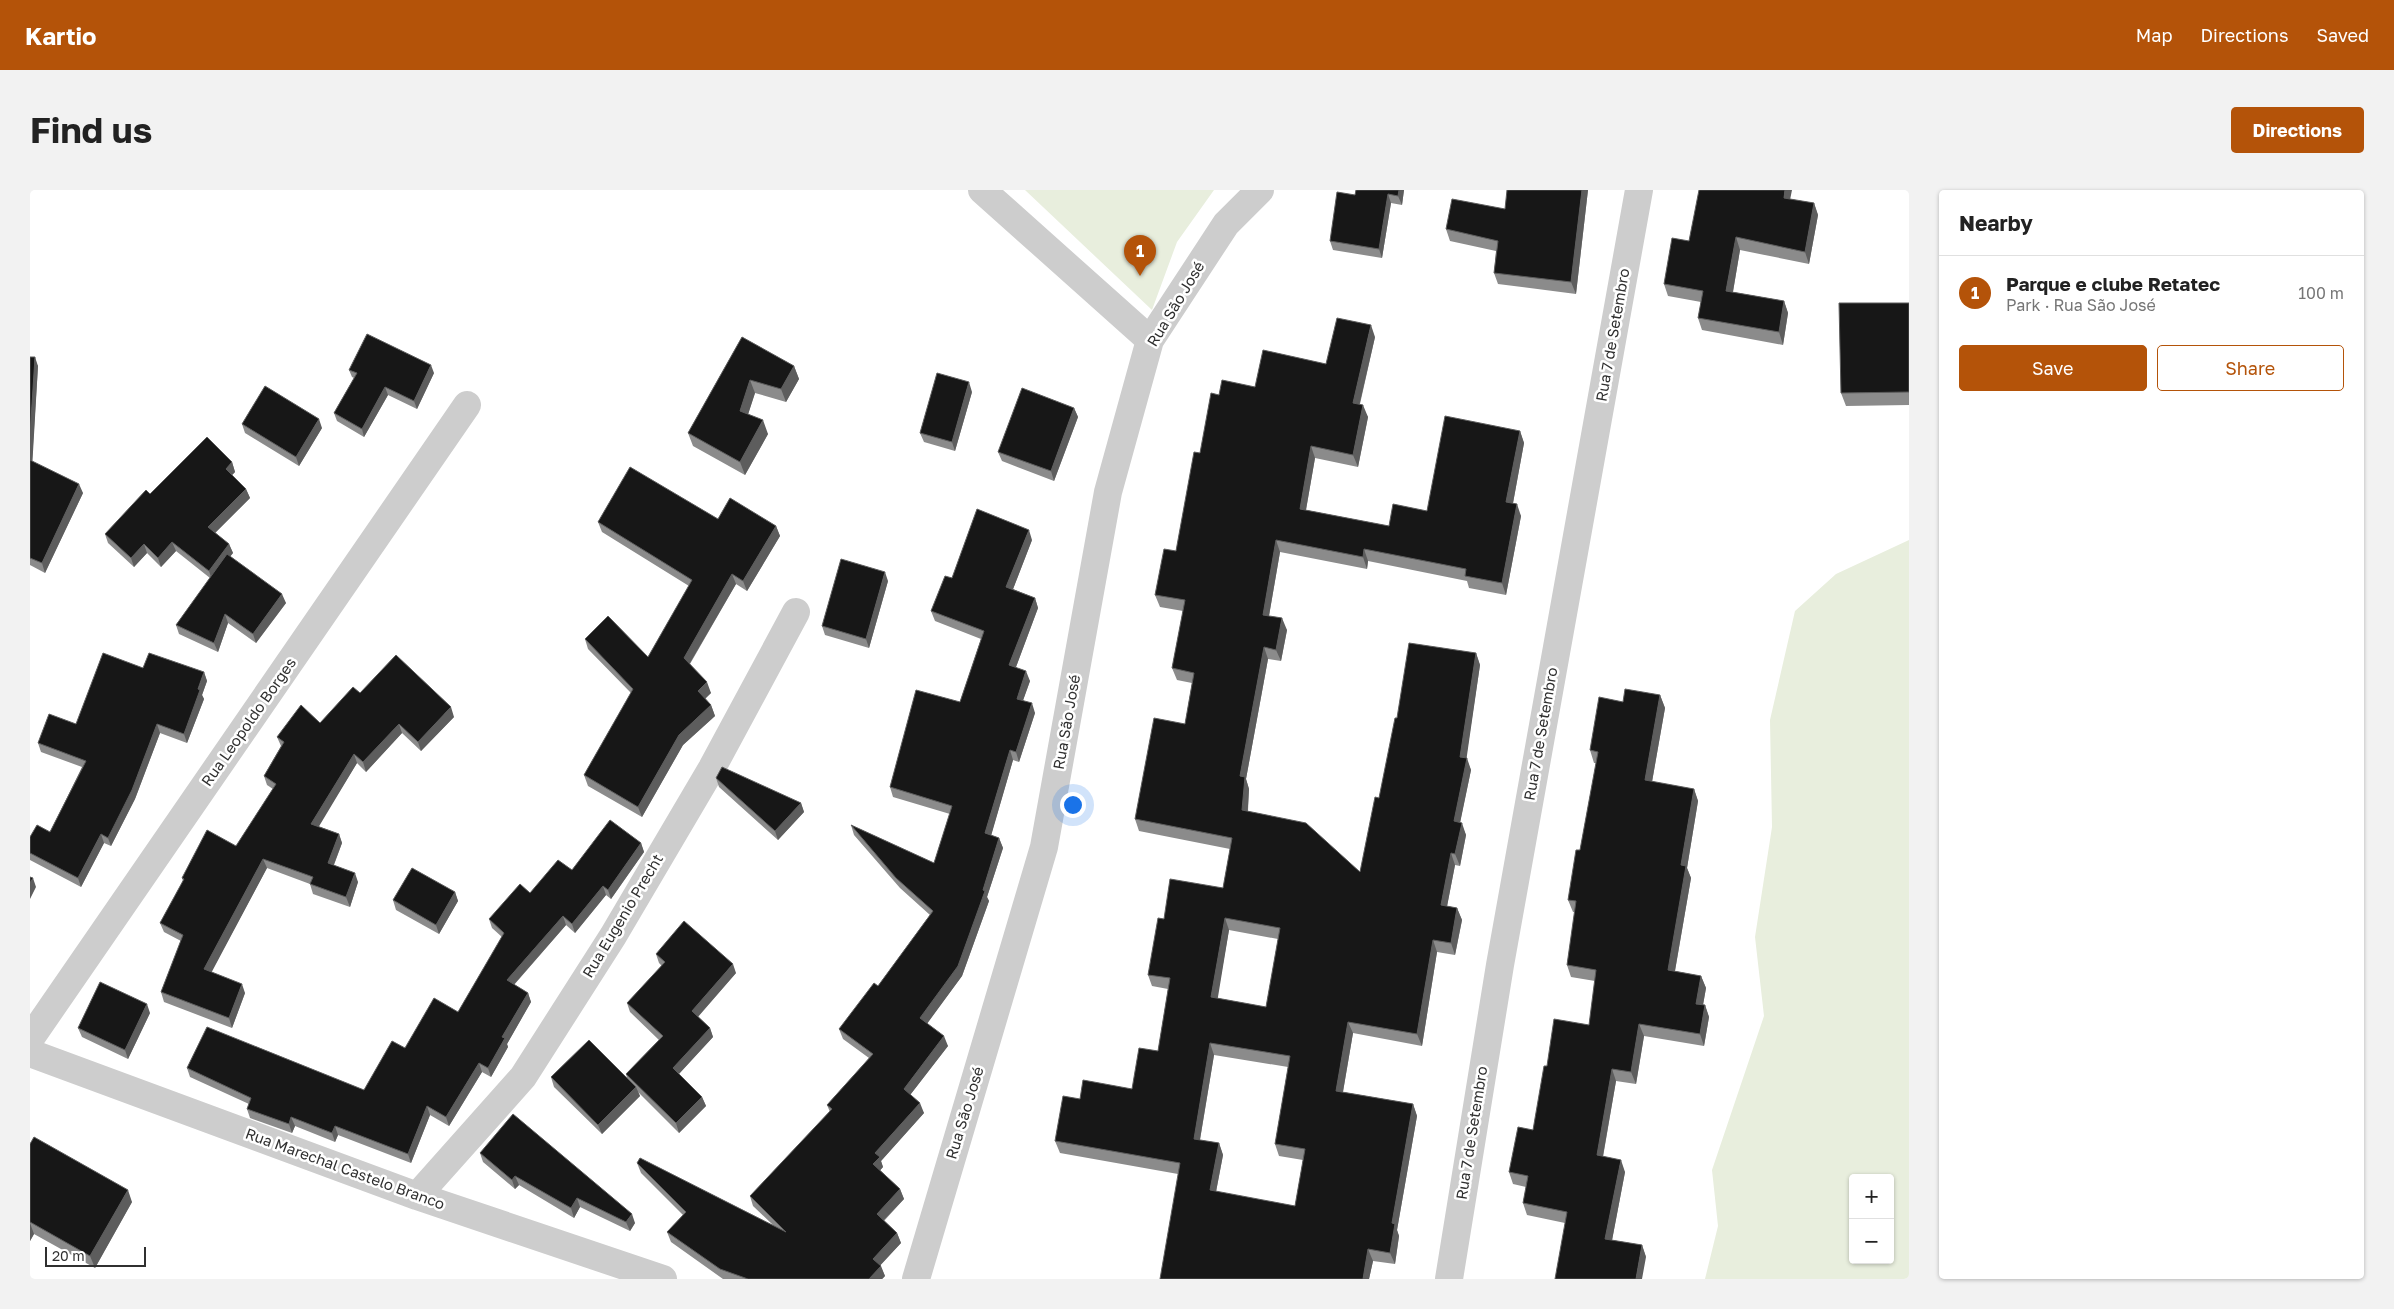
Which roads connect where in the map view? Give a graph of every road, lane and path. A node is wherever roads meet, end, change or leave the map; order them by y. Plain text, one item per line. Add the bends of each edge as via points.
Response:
1 (982, 190) edge
2 (1260, 190) edge
3 (1639, 190) edge
4 (1150, 340) junction
5 (467, 405) dead end
6 (796, 612) dead end
7 (30, 1039) edge
8 (30, 1053) edge
9 (417, 1196) junction
10 (663, 1279) edge
11 (916, 1279) edge
12 (1449, 1279) edge

1 - 4 street
2 - 4 street, Rua São José via 1226,224
3 - 12 street, Rua 7 de Setembro via 1500,965
4 - 11 street, Rua São José via 1108,492 1044,848
5 - 7 street, Rua Leopoldo Borges
6 - 9 street, Rua Eugenio Precht via 712,768 613,936 523,1077
8 - 9 street, Rua Marechal Castelo Branco
9 - 10 street, Rua Marechal Castelo Branco

